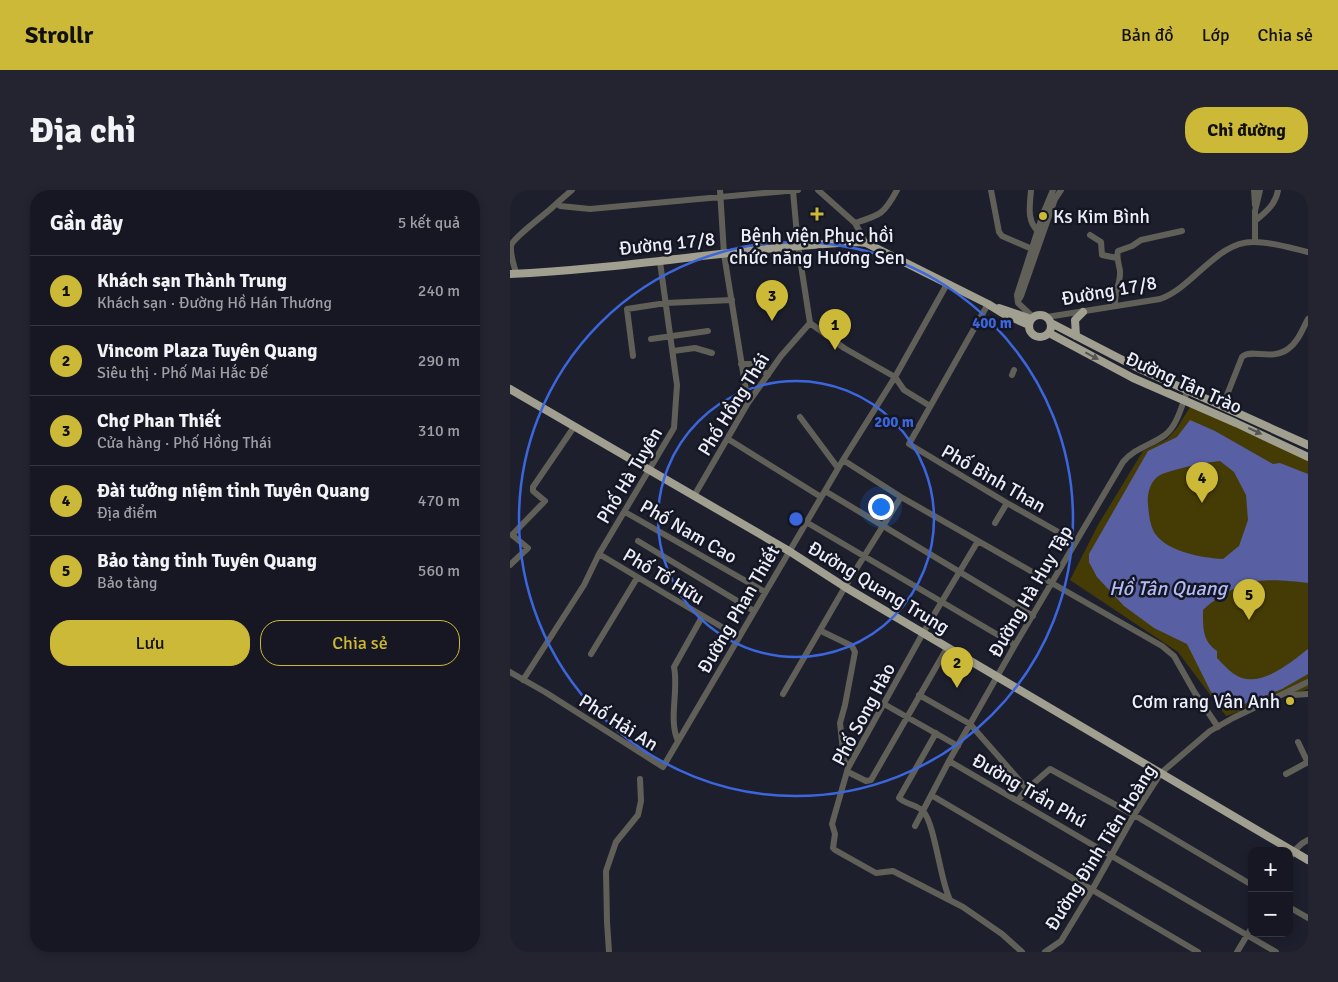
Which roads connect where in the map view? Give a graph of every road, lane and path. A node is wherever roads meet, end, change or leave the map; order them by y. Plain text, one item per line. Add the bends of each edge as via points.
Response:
1 (572, 190) edge
2 (795, 190) edge
3 (818, 190) edge
4 (897, 190) edge
5 (991, 190) edge
6 (1031, 190) edge
7 (1053, 190) edge
8 (1061, 190) edge
9 (1254, 190) edge
10 (1260, 190) edge
11 (1278, 190) edge
12 (772, 191) edge
13 (720, 193) edge
14 (559, 205) junction
15 (1255, 211) junction
16 (1255, 221) junction
17 (856, 223) junction
18 (1182, 231) dead end
19 (1040, 233) junction
20 (1090, 235) dead end
21 (1255, 242) junction
22 (866, 243) junction
23 (798, 246) junction
24 (1032, 249) junction
25 (1308, 252) edge
26 (510, 253) edge
27 (724, 254) junction
28 (1117, 258) junction
29 (660, 262) junction
30 (513, 274) edge
31 (947, 284) junction
32 (732, 300) junction
33 (1018, 301) junction
34 (666, 303) junction
35 (990, 306) junction
36 (1115, 306) junction
37 (1083, 312) junction
38 (1308, 319) edge
39 (1031, 320) junction
40 (1049, 320) junction
41 (810, 323) junction
42 (708, 331) dead end
43 (1049, 333) junction
44 (670, 336) junction
45 (1076, 336) junction
46 (651, 339) dead end
47 (672, 351) junction
48 (712, 353) dead end
49 (633, 356) dead end
50 (741, 364) junction
51 (768, 375) junction
52 (895, 377) junction
53 (510, 389) edge
54 (1188, 390) junction
55 (1184, 401) junction
56 (748, 403) junction
57 (1223, 405) junction
58 (930, 406) junction
59 (800, 417) dead end
60 (574, 427) junction
61 (728, 439) junction
62 (1308, 445) edge
63 (1308, 457) edge
64 (843, 460) junction
65 (838, 468) junction
66 (649, 470) junction
67 (823, 494) junction
68 (694, 496) junction
69 (901, 496) junction
70 (1007, 503) junction
71 (625, 512) junction
72 (806, 522) junction
73 (995, 523) dead end
74 (882, 527) junction
75 (638, 541) dead end
76 (978, 541) junction
77 (1076, 542) junction
78 (789, 551) junction
79 (599, 554) junction
80 (865, 556) junction
81 (510, 565) edge
82 (961, 572) junction
83 (637, 578) junction
84 (1052, 583) junction
85 (845, 587) junction
86 (765, 592) junction
87 (942, 602) junction
88 (754, 611) junction
89 (702, 616) junction
90 (1033, 616) junction
91 (821, 631) junction
92 (923, 633) junction
93 (739, 637) junction
94 (1015, 645) junction
95 (947, 648) junction
96 (591, 654) dead end
97 (510, 672) edge
98 (998, 677) junction
99 (523, 680) junction
100 (1308, 682) edge
101 (707, 690) joint
102 (1290, 691) junction
103 (783, 694) dead end
104 (1308, 694) edge
105 (919, 695) junction
106 (884, 704) junction
107 (907, 717) junction
108 (970, 724) junction
109 (1218, 727) junction
110 (936, 733) junction
111 (678, 741) junction
112 (1298, 742) dead end
113 (958, 746) junction
114 (949, 761) junction
115 (1308, 763) edge
116 (848, 770) junction
117 (1161, 773) junction
118 (1286, 774) dead end
119 (640, 780) dead end
120 (1027, 789) junction
121 (931, 795) junction
122 (1018, 800) junction
123 (922, 811) junction
124 (1134, 815) junction
125 (915, 826) dead end
126 (1308, 840) edge
127 (1294, 851) junction
128 (1112, 855) junction
129 (1308, 860) edge
130 (1248, 883) edge
131 (1092, 890) junction
132 (950, 900) junction
133 (1293, 909) edge
134 (1308, 918) edge
135 (1247, 935) junction
136 (610, 952) edge
137 (1022, 952) edge
138 (1045, 952) edge
139 (1198, 952) edge
140 (1237, 952) edge
141 (1276, 952) edge

1 - 14 street
2 - 12 street
2 - 23 street
3 - 17 street
4 - 17 street via 882,213
5 - 24 street via 999,232
6 - 19 street via 1029,213
7 - 19 street
8 - 19 street
9 - 15 street
10 - 15 street
11 - 16 street via 1268,210
12 - 13 street
13 - 14 street via 590,209
13 - 27 street
14 - 26 street via 516,238 511,243
15 - 16 street
16 - 21 street
17 - 22 street
18 - 28 street via 1141,240 1118,251
19 - 24 street
19 - 33 street
20 - 28 street via 1100,242 1102,256
21 - 25 street, Đường 17/8
21 - 36 street, Đường 17/8 via 1243,243 1222,253 1170,296
22 - 23 main road, Đường 17/8
22 - 31 main road, Đường 17/8
23 - 27 main road, Đường 17/8
23 - 41 street
24 - 33 street via 1017,295
26 - 30 street
27 - 29 main road, Đường 17/8
27 - 32 street
28 - 36 street via 1120,270
29 - 30 main road, Đường 17/8
29 - 34 street, Phố Hà Tuyên
31 - 35 main road, Đường 17/8
31 - 52 street, Đường Phan Thiết
32 - 34 street
32 - 50 street
33 - 39 street
34 - 44 street, Phố Hà Tuyên
34 - 49 street via 627,310
35 - 39 main road, Đường 17/8
35 - 58 street, Phố Bình Than
36 - 37 street, Đường 17/8
37 - 40 street, Đường 17/8
37 - 45 main road via 1076,320
38 - 57 street via 1287,350 1278,355 1250,353 1242,357
39 - 40 main road via 1040,314
39 - 43 main road via 1031,332 1035,336
40 - 43 main road
40 - 45 main road, Đường Tân Trào
41 - 51 street, Phố Hồng Thái
41 - 52 street via 844,348
42 - 44 street
43 -> 55 main road, Đường Tân Trào
44 - 46 street
44 - 47 street, Phố Hà Tuyên
45 - 54 main road, Đường Tân Trào
47 - 48 street via 695,348
47 - 66 street, Phố Hà Tuyên via 677,385 674,428
50 - 51 street via 755,364
50 - 56 street
51 - 56 street, Phố Hồng Thái
52 - 58 street via 904,390
52 - 64 street, Đường Phan Thiết
53 - 60 main road, Đường Quang Trung
54 - 55 street, Đường Hà Huy Tập
54 - 57 main road, Đường Tân Trào
55 -> 63 main road, Đường Tân Trào
55 - 77 street, Đường Hà Huy Tập via 1166,434 1135,450 1123,462
56 - 61 street, Phố Hồng Thái
57 - 62 main road, Đường Tân Trào
58 - 70 street, Phố Bình Than via 909,442 910,446
59 - 65 street
60 - 66 main road, Đường Quang Trung
60 - 81 street via 533,487 533,491 545,501 512,535 528,548
61 - 67 street
61 - 68 street, Phố Hồng Thái
64 - 65 street, Đường Phan Thiết
64 - 69 street
65 - 67 street, Đường Phan Thiết
66 - 68 main road, Đường Quang Trung
66 - 71 street, Phố Hà Tuyên
67 - 72 street, Đường Phan Thiết
67 - 74 street
68 - 78 main road, Đường Quang Trung
69 - 74 street
69 - 76 street
70 - 73 street
70 - 77 street, Phố Bình Than
71 - 79 street, Phố Hà Tuyên
71 - 86 street, Phố Nam Cao
72 - 78 street, Đường Phan Thiết
72 - 80 street
74 - 80 street
74 - 82 street
75 - 88 street
76 - 82 street, Phố Song Hào
76 - 84 street
77 - 84 street, Đường Hà Huy Tập
78 - 85 main road, Đường Quang Trung
78 - 86 street, Đường Phan Thiết
79 - 83 street, Phố Tố Hữu
79 - 99 street, Phố Hà Tuyên via 572,605
80 - 85 street
80 - 87 street
82 - 87 street, Phố Song Hào
82 - 90 street
83 - 89 street, Phố Tố Hữu
83 - 96 street
84 - 90 street, Đường Hà Huy Tập
84 - 109 street via 1174,656
85 - 91 street
85 - 92 main road, Đường Quang Trung
86 - 88 street, Đường Phan Thiết
87 - 92 street, Phố Song Hào
87 - 94 street
88 - 93 street, Đường Phan Thiết
89 - 93 street, Phố Tố Hữu
89 - 111 street via 674,667 674,731
90 - 94 street, Đường Hà Huy Tập
91 - 103 street
91 - 116 street via 852,646 855,652 840,724
92 - 95 main road, Đường Quang Trung
92 - 106 street, Phố Song Hào
93 - 101 street, Đường Phan Thiết
94 - 98 street, Đường Hà Huy Tập
95 - 98 main road, Đường Quang Trung
95 - 105 street
97 - 99 street, Phố Hải An
98 - 108 street, Đường Hà Huy Tập
98 - 117 main road, Đường Quang Trung
99 - 111 street, Phố Hải An via 663,767
100 - 102 street, Đường Đinh Tiên Hoàng
101 - 111 street, Phố Hải An
102 - 104 street
102 - 109 street, Đường Đinh Tiên Hoàng
105 - 107 street
105 - 108 street
106 - 107 street
106 - 116 street, Phố Song Hào
107 - 110 street
107 - 116 street via 871,780 866,781
108 - 113 street, Đường Hà Huy Tập
108 - 120 street
109 - 117 street, Đường Đinh Tiên Hoàng
110 - 113 street
110 - 123 street via 900,795 901,800
112 - 115 street
113 - 114 street, Đường Hà Huy Tập
114 - 121 street, Đường Hà Huy Tập
114 - 122 street, Đường Trần Phú
115 - 118 street
116 - 132 street, Phố Song Hào via 832,824 835,834 833,848 876,873 893,871
117 - 124 street, Đường Đinh Tiên Hoàng
117 - 127 main road, Đường Quang Trung
119 - 136 street via 638,815 616,842 606,871
120 - 122 street
120 - 124 street via 1050,769
121 - 123 street, Đường Hà Huy Tập
121 - 131 street
122 - 128 street, Đường Trần Phú
123 - 125 street, Đường Hà Huy Tập
123 - 132 street via 929,824
124 - 128 street, Đường Đinh Tiên Hoàng
124 - 130 street
126 - 127 street
127 - 129 main road, Đường Quang Trung
128 - 131 street, Đường Đinh Tiên Hoàng
128 - 135 street, Đường Trần Phú
131 - 138 street, Đường Đinh Tiên Hoàng via 1061,941
131 - 139 street
132 - 137 street, Phố Song Hào via 983,920
133 - 134 street
135 - 140 street
135 - 141 street, Đường Trần Phú

